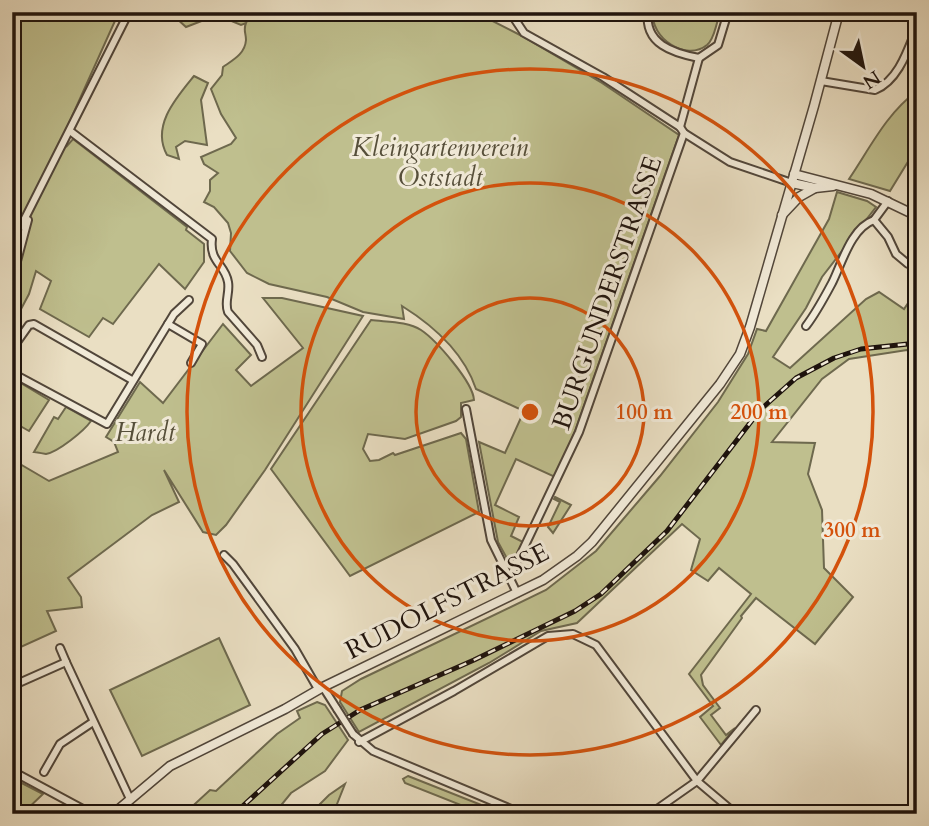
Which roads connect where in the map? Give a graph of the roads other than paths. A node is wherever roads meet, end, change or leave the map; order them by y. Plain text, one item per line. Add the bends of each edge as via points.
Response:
1 (129, 12) edge
2 (513, 12) edge
3 (648, 12) edge
4 (728, 12) edge
5 (839, 12) edge
6 (917, 27) edge
7 (908, 49) junction
8 (917, 52) edge
9 (699, 58) junction
10 (821, 81) junction
11 (682, 130) junction
12 (69, 131) junction
13 (793, 178) junction
14 (839, 186) junction
15 (815, 188) junction
16 (888, 201) junction
17 (28, 214) junction
18 (781, 216) junction
19 (917, 216) edge
20 (874, 220) junction
21 (12, 244) edge
22 (908, 264) dead end
23 (12, 280) edge
24 (189, 300) dead end
25 (168, 324) junction
26 (806, 326) dead end
27 (12, 349) edge
28 (262, 357) dead end
29 (191, 363) dead end
30 (12, 373) edge
31 (132, 380) junction
32 (466, 408) dead end
33 (223, 555) dead end
34 (509, 579) junction
35 (517, 593) junction
36 (60, 648) dead end
37 (66, 662) junction
38 (12, 686) edge
39 (321, 688) junction
40 (756, 710) dead end
41 (93, 722) junction
42 (359, 741) junction
43 (12, 771) edge
44 (44, 772) dead end
45 (697, 781) junction
46 (130, 799) junction
47 (92, 814) edge
48 (113, 814) edge
49 (523, 814) edge
50 (650, 814) edge
51 (736, 814) edge

1 - 12 street
2 - 11 street via 524,33
3 - 9 street via 655,40 669,50
4 - 9 street via 718,45
5 - 10 street, RUDOLFSTRASSE
6 - 7 street
7 - 8 street
7 - 10 street via 897,71 875,90
9 - 11 street, BURGUNDERSTRASSE
10 - 13 street, RUDOLFSTRASSE
11 - 13 street via 730,162
11 - 34 street, BURGUNDERSTRASSE via 576,439
12 - 17 street
12 - 28 street via 212,239 213,258 228,280 228,312
13 - 14 street
13 - 15 street
13 - 18 street, RUDOLFSTRASSE
14 - 15 street
14 - 16 street
15 - 18 street
16 - 19 street
16 - 20 street
17 - 21 street
17 - 23 street
18 - 35 street, RUDOLFSTRASSE via 750,327 732,368 592,542 559,569
20 - 22 street
20 - 26 street via 866,223 850,245
24 - 25 street
25 - 29 street via 202,344
25 - 31 street
27 - 31 street via 34,324
30 - 31 street via 107,424
32 - 34 street via 491,540
33 - 39 street
34 - 35 street
35 - 39 street, RUDOLFSTRASSE
36 - 37 street
37 - 38 street
37 - 41 street
39 - 42 street, bridge
39 - 46 street, RUDOLFSTRASSE via 170,766
40 - 45 street
41 - 44 street via 60,744
41 - 46 street
42 - 45 street via 548,636 573,634 603,653
42 - 49 street
43 - 47 street
45 - 50 street
45 - 51 street
46 - 48 street, RUDOLFSTRASSE

